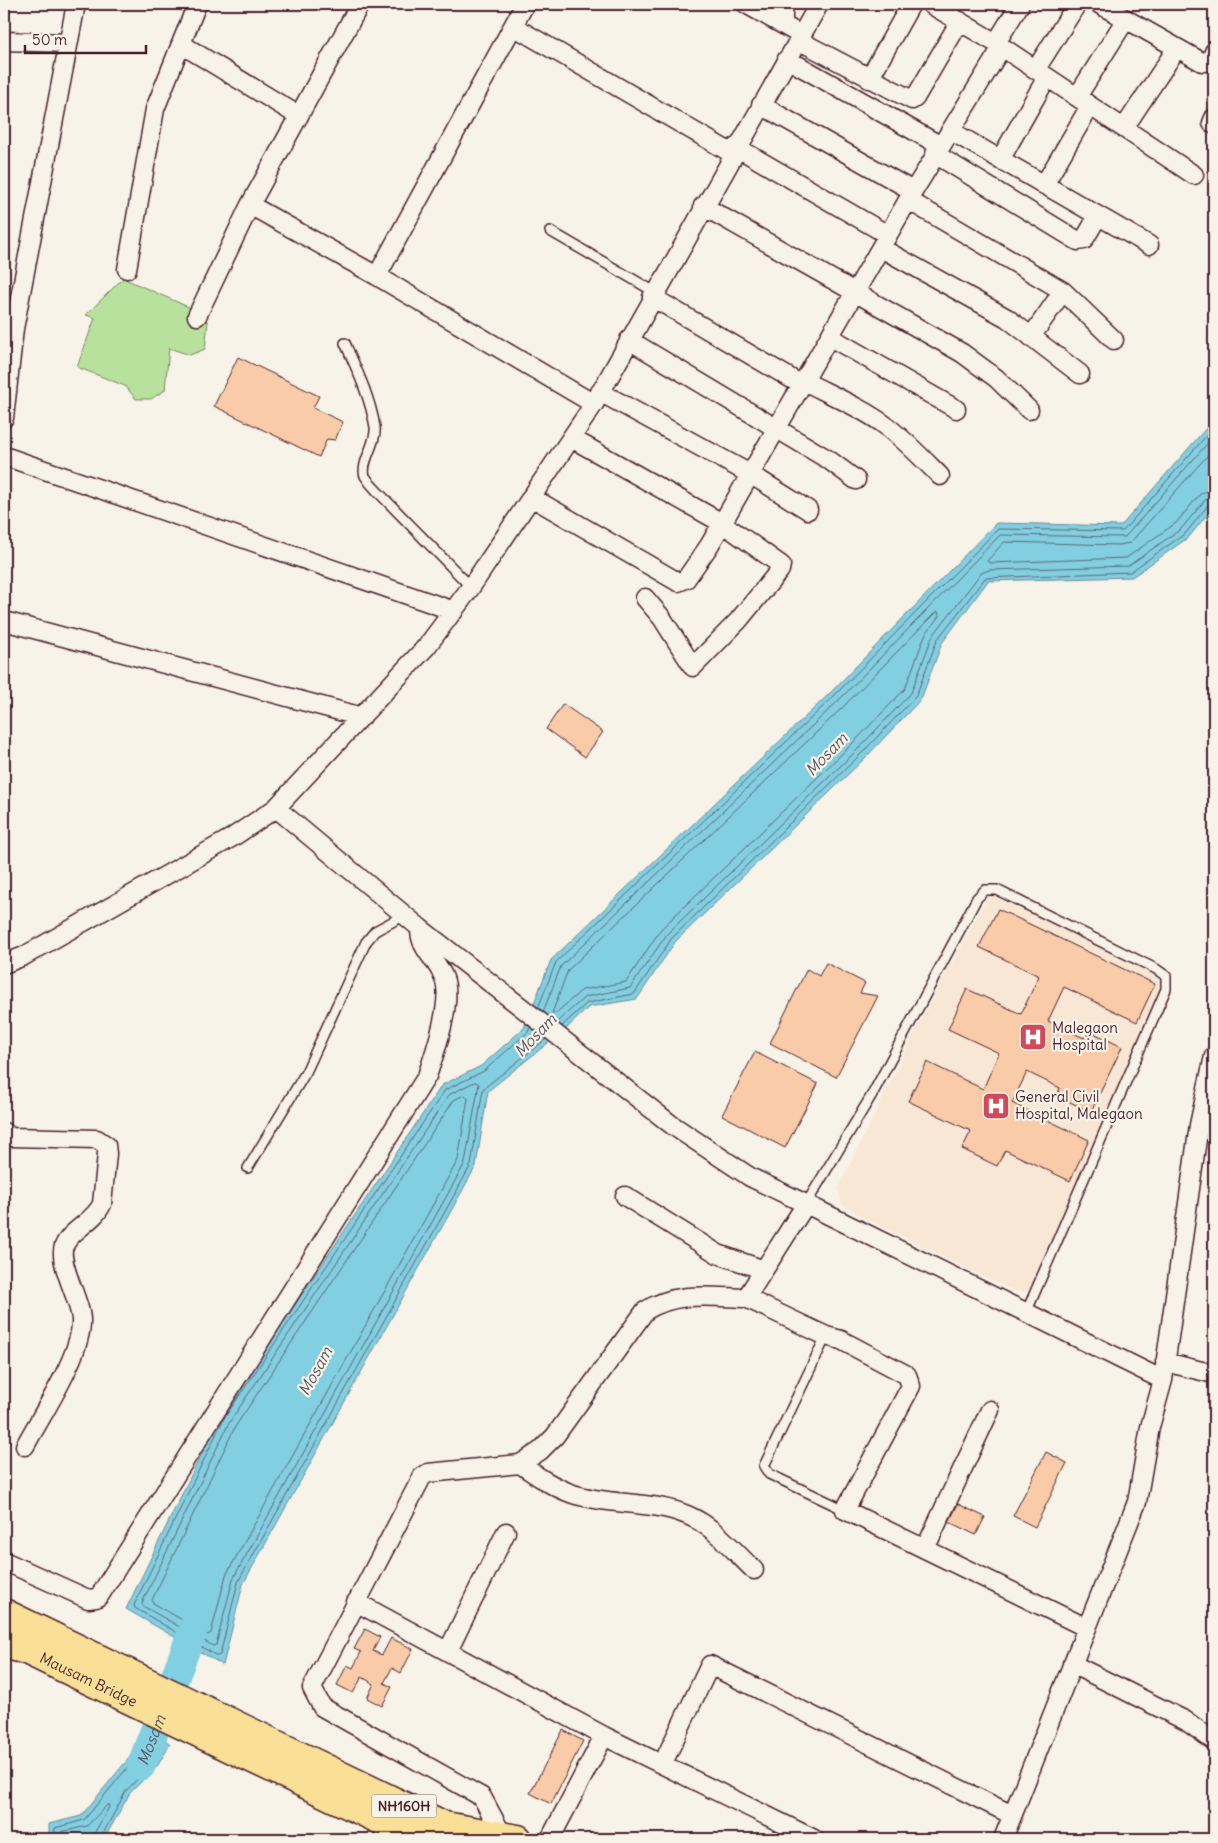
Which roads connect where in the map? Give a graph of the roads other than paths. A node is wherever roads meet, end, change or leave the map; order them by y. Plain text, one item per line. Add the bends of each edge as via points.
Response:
1 (76, 4) edge
2 (197, 4) edge
3 (360, 4) edge
4 (525, 4) edge
5 (746, 4) edge
6 (783, 4) edge
7 (819, 4) edge
8 (911, 4) edge
9 (930, 4) edge
10 (1020, 4) edge
11 (1077, 4) edge
12 (1099, 4) edge
13 (958, 14) edge
14 (1126, 19) junction
15 (783, 25) junction
16 (513, 26) junction
17 (799, 38) junction
18 (4, 41) edge
19 (68, 43) junction
20 (181, 44) junction
21 (999, 45) junction
22 (1177, 48) junction
23 (787, 59) junction
24 (1213, 59) edge
25 (1041, 73) junction
26 (869, 79) junction
27 (1084, 102) junction
28 (761, 105) junction
29 (299, 116) junction
30 (1124, 128) junction
31 (951, 131) junction
32 (734, 150) junction
33 (938, 150) junction
34 (1000, 160) junction
35 (1194, 175) dead end
36 (1044, 185) junction
37 (911, 196) junction
38 (250, 205) junction
39 (703, 206) junction
40 (1098, 216) junction
41 (550, 231) dead end
42 (884, 242) junction
43 (1149, 245) dead end
44 (127, 269) dead end
45 (377, 276) junction
46 (855, 291) junction
47 (1063, 291) junction
48 (654, 295) junction
49 (197, 316) dead end
50 (830, 337) junction
51 (1032, 337) junction
52 (629, 340) junction
53 (1114, 340) dead end
54 (345, 343) dead end
55 (1080, 374) dead end
56 (803, 383) junction
57 (597, 398) junction
58 (956, 409) dead end
59 (1029, 410) dead end
60 (4, 418) edge
61 (776, 429) junction
62 (571, 438) junction
63 (4, 456) edge
64 (750, 474) junction
65 (940, 476) dead end
66 (856, 480) dead end
67 (531, 497) junction
68 (808, 510) dead end
69 (722, 522) junction
70 (471, 587) junction
71 (645, 598) dead end
72 (454, 610) junction
73 (4, 621) edge
74 (362, 717) junction
75 (276, 808) junction
76 (405, 916) junction
77 (420, 928) junction
78 (4, 964) edge
79 (1214, 1056) edge
80 (4, 1133) edge
81 (248, 1168) dead end
82 (625, 1196) dead end
83 (806, 1204) junction
84 (764, 1270) junction
85 (746, 1298) junction
86 (1026, 1313) junction
87 (826, 1336) junction
88 (1165, 1362) junction
89 (1214, 1374) edge
90 (1162, 1380) junction
91 (990, 1410) dead end
92 (25, 1446) dead end
93 (520, 1464) junction
94 (845, 1510) junction
95 (506, 1532) dead end
96 (925, 1549) junction
97 (4, 1561) edge
98 (754, 1570) dead end
99 (356, 1602) junction
100 (4, 1614) edge
101 (1087, 1628) junction
102 (22, 1641) edge
103 (448, 1650) junction
104 (1072, 1664) junction
105 (604, 1736) junction
106 (1214, 1741) edge
107 (663, 1763) junction
108 (291, 1765) junction
109 (1012, 1815) junction
110 (511, 1837) edge
111 (420, 1839) edge
112 (550, 1839) edge
113 (814, 1839) edge
114 (1003, 1839) edge

1 - 19 street
2 - 20 street
3 - 29 street
4 - 16 street
5 - 15 street
6 - 15 street
7 - 17 street
8 - 26 street
9 - 13 street
10 - 21 street
11 - 25 street
12 - 14 street
13 - 21 street
13 - 26 street via 915,98 908,100
14 - 22 street
14 - 27 street
15 - 17 street
16 - 32 street
16 - 45 street
17 - 23 street
17 - 26 street
18 - 19 street
19 - 60 street via 14,329
20 - 29 street
20 - 44 street via 155,109
21 - 25 street
21 - 31 street
22 - 24 street via 1202,62
22 - 30 street
23 - 28 street
23 - 33 street
25 - 27 street
25 - 34 street
27 - 30 street
27 - 36 street
28 - 32 street
28 - 37 street
29 - 38 street
30 - 35 street
31 - 33 street
31 - 34 street
32 - 39 street
32 - 42 street
33 - 37 street
33 - 40 street via 1078,241 1084,240
34 - 36 street
36 - 40 street
37 - 42 street
37 - 47 street
38 - 45 street
38 - 49 street
39 - 46 street
39 - 48 street
40 - 43 street
41 - 48 lane
42 - 46 street
42 - 51 street
45 - 57 street
46 - 50 street
46 - 59 street via 968,357 996,378
47 - 51 street
47 - 53 street
48 - 52 street
48 - 56 street
50 - 56 street
50 - 58 street
51 - 55 street
52 - 57 street
52 - 61 street
54 - 70 lane via 365,390 375,429 365,465 366,476 377,492
56 - 61 street
56 - 65 street via 865,412 909,445
57 - 62 street
57 - 64 street
61 - 64 street
61 - 66 street
62 - 67 street
62 - 69 street
63 - 72 street
64 - 68 street
64 - 69 street
67 - 69 street via 678,582 686,579
67 - 70 street
69 - 71 street via 781,568 738,621 695,666 690,666 662,618
70 - 72 street
72 - 74 street via 428,646
73 - 74 street
74 - 75 street
75 - 76 street
75 - 78 street via 233,837 24,956
76 - 77 street
76 - 81 lane via 375,931 366,942 306,1072
77 - 83 street via 672,1126 750,1177
77 - 97 street via 420,941 445,980 447,996 426,1076 100,1595 88,1599
79 - 88 street via 1199,1125
80 - 92 street via 11,1137 97,1139 106,1145 107,1154 99,1211 68,1240 62,1255 81,1316 77,1343
82 - 84 street via 718,1254
83 - 84 street
83 - 86 street
83 - 86 lane via 874,1093 977,898 985,890 997,890 1148,964 1166,976 1166,989
84 - 85 street
85 - 87 street
85 - 93 street via 676,1297 645,1310 555,1436 540,1452
86 - 90 street
87 - 94 lane via 764,1466 769,1474
87 - 94 street via 841,1340 908,1375 911,1386
88 - 89 street
88 - 90 street
90 - 101 street via 1150,1426 1137,1502
91 - 96 street
93 - 98 street via 554,1486 575,1494 670,1509 687,1515 712,1529
93 - 99 street via 428,1473 422,1477
94 - 96 street
95 - 103 street
96 - 101 street
99 - 103 street
99 - 110 street via 312,1688 322,1707 482,1797
100 - 102 highway, NH160H
101 - 104 street
102 - 108 highway, NH160H
103 - 105 street
104 - 106 street via 1186,1721
104 - 109 street
105 - 107 street
105 - 112 street
107 - 109 street via 710,1665
107 - 113 street
108 - 110 highway, NH160H via 445,1826
108 - 111 highway, NH160H
109 - 114 street

